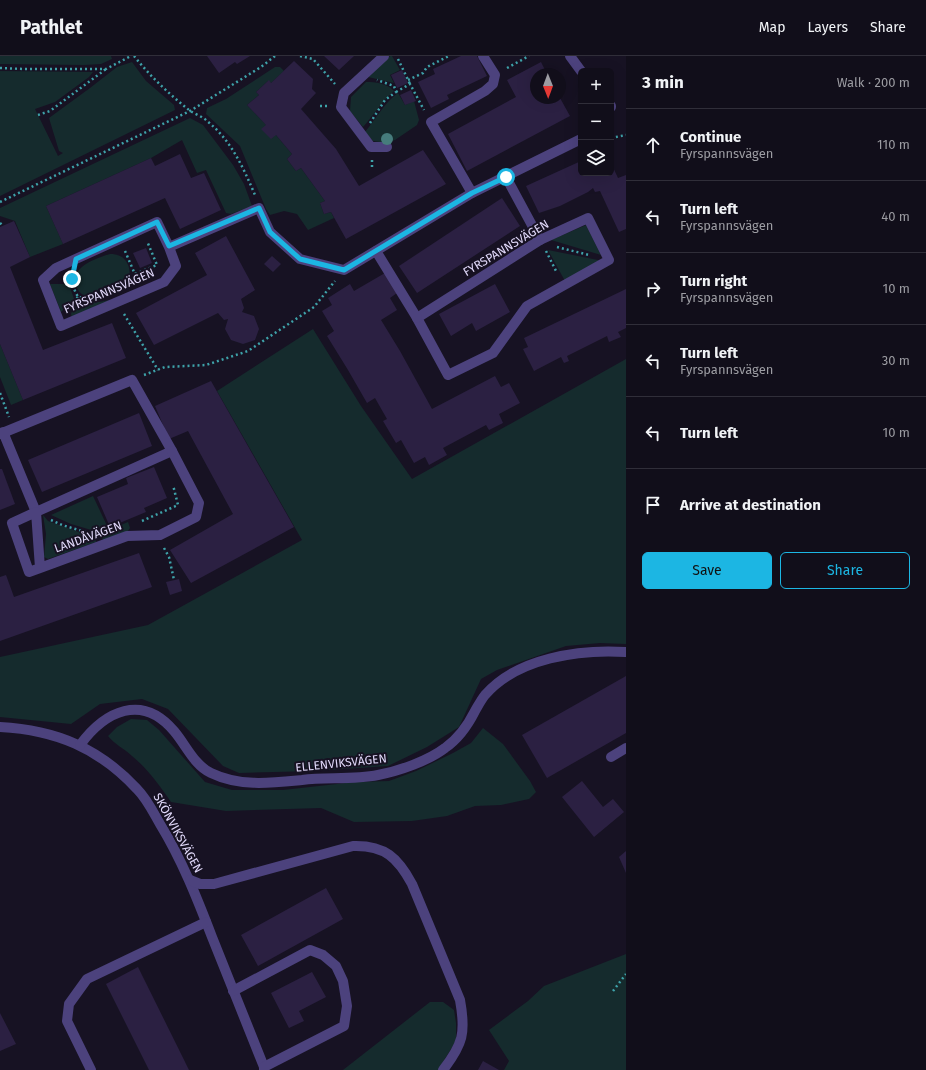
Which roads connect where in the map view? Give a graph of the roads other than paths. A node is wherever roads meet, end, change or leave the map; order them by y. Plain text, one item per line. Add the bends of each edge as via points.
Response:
1 (384, 56) edge
2 (483, 56) edge
3 (570, 56) edge
4 (579, 68) edge
5 (579, 140) edge
6 (387, 147) dead end
7 (506, 177) junction
8 (472, 193) junction
9 (541, 242) junction
10 (169, 246) junction
11 (376, 251) junction
12 (417, 318) junction
13 (2, 433) edge
14 (172, 451) junction
15 (39, 511) junction
16 (40, 568) junction
17 (626, 652) edge
18 (0, 727) edge
19 (80, 745) junction
20 (626, 748) edge
21 (610, 757) dead end
22 (190, 880) junction
23 (206, 922) junction
24 (233, 990) junction
25 (264, 1068) edge
26 (91, 1070) edge
27 (443, 1070) edge

1 - 6 street via 344,93 341,107 371,147
2 - 8 street via 495,75 493,84 430,122
3 - 4 street
5 - 7 street
7 - 8 street
7 - 9 street
8 - 11 street
9 - 12 street, FYRSPANNSVÄGEN
9 - 12 street, FYRSPANNSVÄGEN via 588,218 609,260 527,306 493,353 448,375
10 - 10 street, FYRSPANNSVÄGEN via 157,222 56,268 43,280 61,326 164,282 176,266
10 - 11 street via 259,208 270,232 300,259 344,270
11 - 12 street
13 - 14 street, LANDÅVÄGEN via 132,380
13 - 15 street, LANDÅVÄGEN
14 - 15 street
14 - 16 street, LANDÅVÄGEN via 199,503 196,517 160,535 127,536
15 - 16 street, LANDÅVÄGEN
15 - 16 street via 12,523 29,572
17 - 19 street, ELLENVIKSVÄGEN via 601,651 530,665 496,684 484,696 467,726 447,748 397,770 377,775 276,783 228,780 200,766 164,721 151,712 135,709 119,712 107,718 90,732
18 - 19 street, SKÖNVIKSVÄGEN via 53,735
19 - 22 street, SKÖNVIKSVÄGEN via 108,763 138,790 165,832
20 - 21 street
22 - 23 street, SKÖNVIKSVÄGEN
22 - 27 street via 200,884 214,884 354,846 367,845 396,860 412,884 460,1000 463,1015 460,1043
23 - 24 street, SKÖNVIKSVÄGEN
23 - 26 street via 87,979 69,1004 67,1021
24 - 25 street, SKÖNVIKSVÄGEN
24 - 25 street via 310,950 323,955 336,966 343,981 348,1006 344,1026

